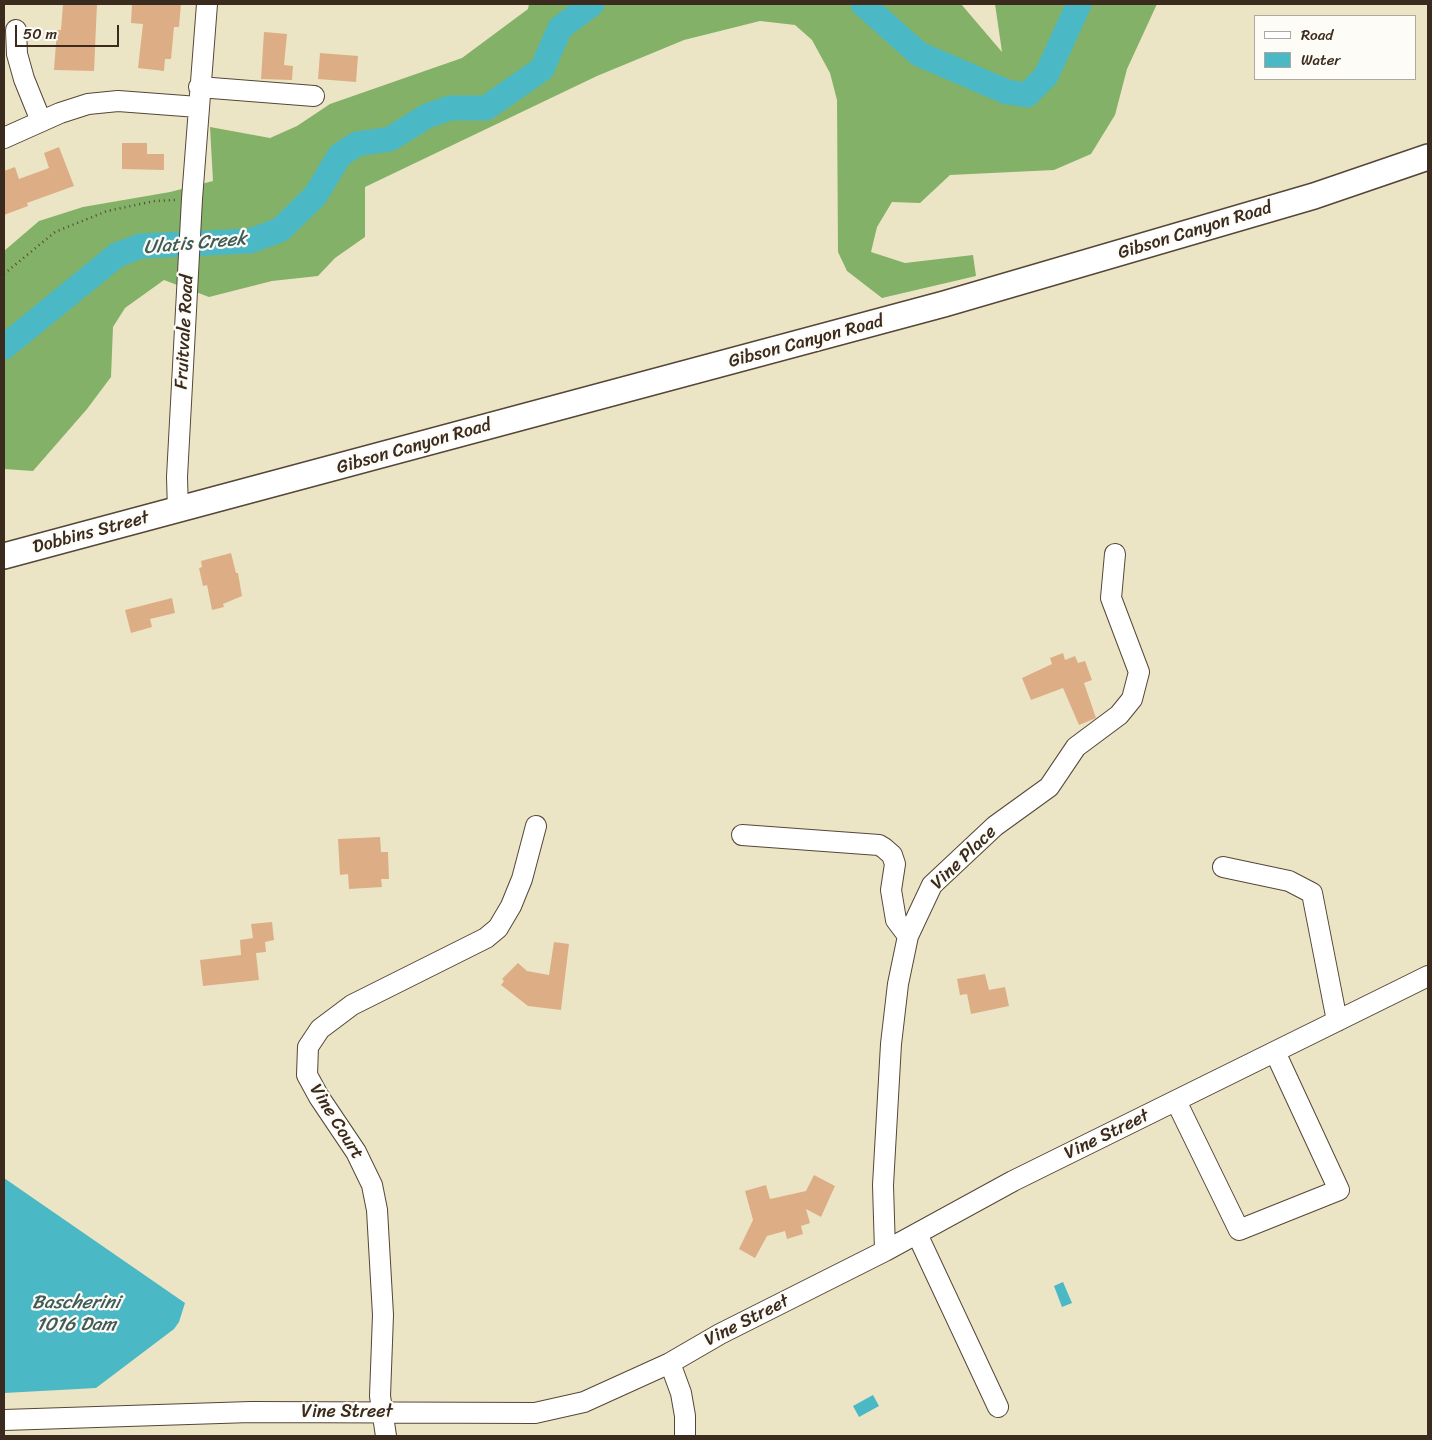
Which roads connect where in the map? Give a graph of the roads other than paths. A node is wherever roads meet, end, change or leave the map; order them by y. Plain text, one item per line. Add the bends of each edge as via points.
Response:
1 (207, 4) edge
2 (16, 30) dead end
3 (199, 87) junction
4 (314, 96) dead end
5 (198, 107) junction
6 (41, 121) junction
7 (4, 138) edge
8 (1428, 157) edge
9 (178, 511) junction
10 (1115, 554) dead end
11 (4, 556) edge
12 (536, 826) dead end
13 (742, 835) dead end
14 (1222, 867) dead end
15 (908, 936) junction
16 (1428, 976) edge
17 (1337, 1021) junction
18 (1275, 1052) junction
19 (1176, 1101) junction
20 (917, 1234) junction
21 (885, 1251) junction
22 (670, 1363) junction
23 (998, 1407) dead end
24 (383, 1412) junction
25 (4, 1420) edge
26 (386, 1436) edge
27 (685, 1436) edge

1 - 3 street, Fruitvale Road
2 - 6 street via 17,54
3 - 4 street
3 - 5 street, Fruitvale Road
5 - 6 street via 118,101 88,104
5 - 9 street, Fruitvale Road via 177,477
6 - 7 street
8 - 9 main road, Gibson Canyon Road via 1314,196 1018,283
9 - 11 main road, Dobbins Street
10 - 15 street, Vine Place via 1111,598 1139,672 1132,699 1118,716 1076,747 1049,787 995,826 932,885
12 - 24 street, Vine Court via 518,888 498,928 486,938 352,1005 320,1029 308,1047 307,1075 356,1152 372,1185 377,1210 384,1315 380,1396
13 - 15 street via 879,845 884,848 892,855 895,864 891,890 896,920
14 - 17 street via 1289,881 1312,893
15 - 21 street, Vine Place via 891,1044 882,1185
16 - 17 street, Vine Street
17 - 18 street, Vine Street
18 - 19 street, Vine Street
18 - 19 street via 1338,1190 1239,1230
19 - 20 street, Vine Street via 1013,1181
20 - 21 street, Vine Street
20 - 23 street
21 - 22 street, Vine Street via 720,1334
22 - 24 street, Vine Street via 584,1402 535,1414
22 - 27 street via 681,1393
24 - 25 street, Vine Street via 134,1414
24 - 26 street, Vine Court

